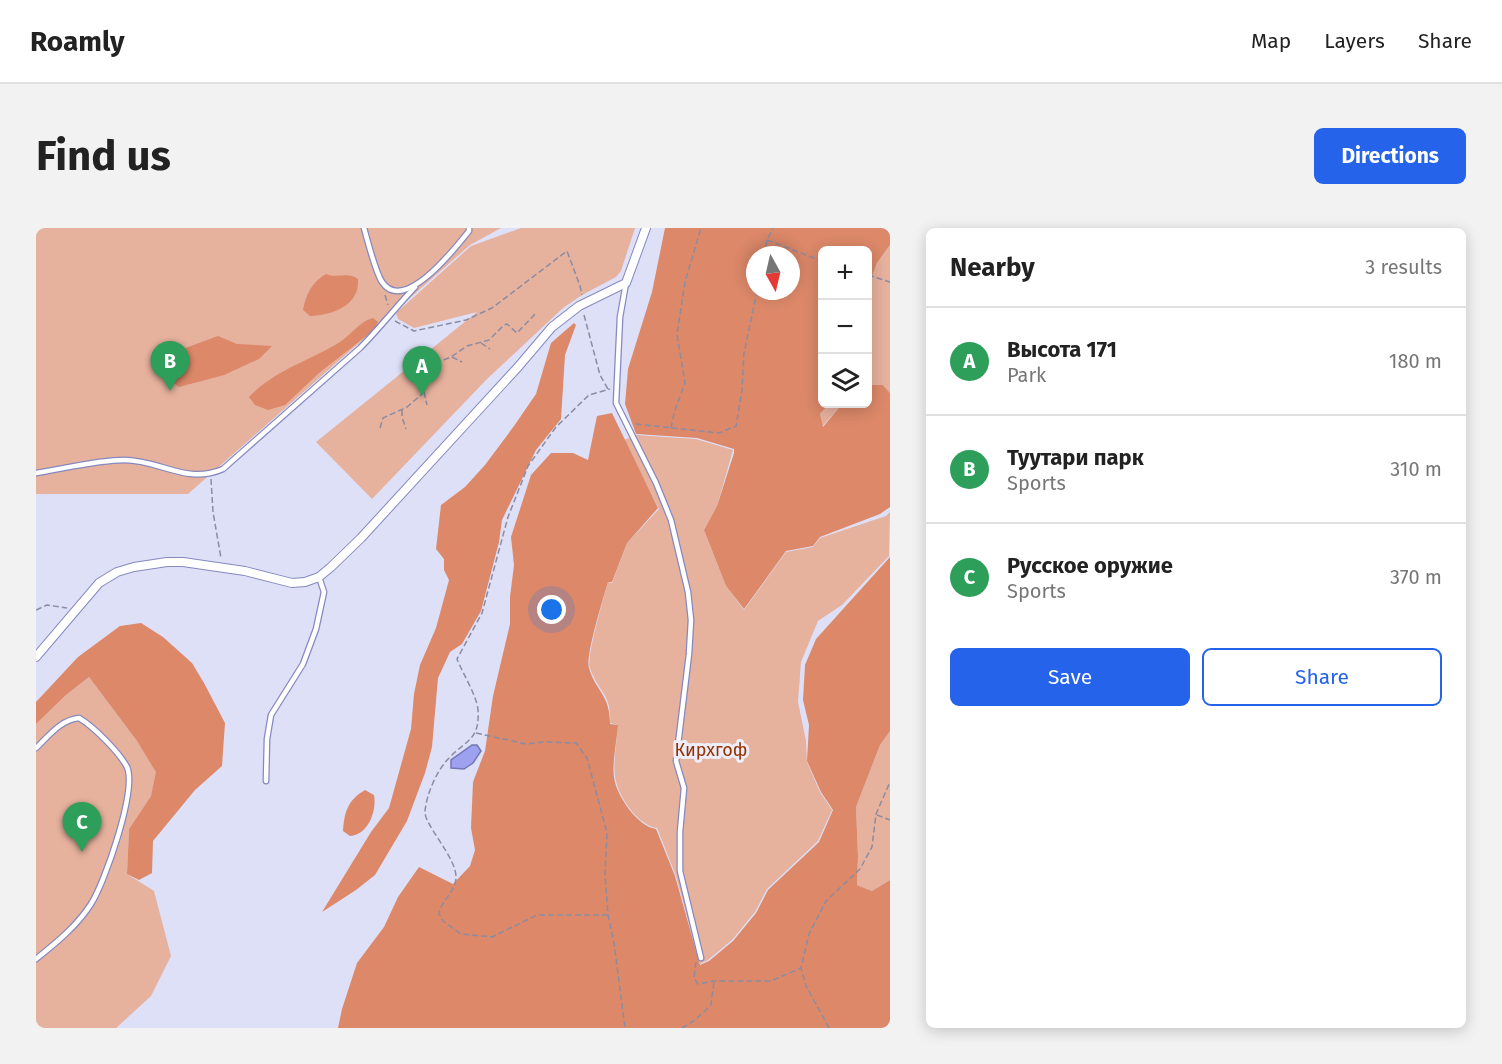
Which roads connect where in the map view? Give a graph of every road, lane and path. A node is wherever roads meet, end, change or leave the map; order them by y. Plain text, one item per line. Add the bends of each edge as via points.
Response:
1 (364, 228) edge
2 (470, 228) edge
3 (646, 228) edge
4 (701, 228) edge
5 (773, 228) edge
6 (767, 240) junction
7 (766, 246) edge
8 (818, 259) edge
9 (872, 277) edge
10 (382, 282) junction
11 (890, 282) edge
12 (626, 283) junction
13 (415, 287) junction
14 (582, 300) junction
15 (755, 300) edge
16 (536, 313) dead end
17 (388, 315) junction
18 (480, 343) junction
19 (490, 349) dead end
20 (451, 357) junction
21 (462, 362) dead end
22 (617, 387) junction
23 (424, 391) junction
24 (616, 403) junction
25 (427, 405) dead end
26 (402, 409) junction
27 (625, 422) junction
28 (380, 428) dead end
29 (671, 428) junction
30 (406, 429) dead end
31 (36, 473) edge
32 (211, 474) junction
33 (222, 567) junction
34 (318, 577) junction
35 (77, 609) junction
36 (36, 610) edge
37 (36, 657) edge
38 (475, 733) junction
39 (36, 748) edge
40 (266, 781) dead end
41 (890, 782) edge
42 (876, 814) junction
43 (890, 820) edge
44 (608, 915) junction
45 (37, 956) edge
46 (701, 958) joint
47 (801, 968) junction
48 (714, 981) junction
49 (625, 1028) edge
50 (682, 1028) edge
51 (829, 1028) edge

1 - 10 lane
2 - 13 lane via 445,260
3 - 12 street
4 - 29 path via 685,282 677,334 685,383
5 - 6 path
6 - 7 path
6 - 8 path
9 - 11 path
10 - 13 lane via 390,289
10 - 17 path
12 - 14 street
12 - 22 lane via 620,317
13 - 17 lane
14 - 17 path via 567,250 492,308 466,320 414,331
14 - 24 path via 600,375
14 - 34 street via 552,327 361,537
15 - 29 path via 744,353 736,426 719,433
16 - 18 path via 517,333 507,324
17 - 32 lane via 360,348 223,469
18 - 19 path
18 - 20 path
20 - 21 path
20 - 23 path via 432,367
22 - 24 lane
22 - 38 path via 589,395 556,427 528,466 508,518 482,613 457,659 478,708
23 - 25 path
23 - 26 path
24 - 27 lane
26 - 28 path via 383,418
26 - 30 path
27 - 29 path
27 - 46 lane via 671,520 688,592 689,654 676,761 684,788 680,871
31 - 32 lane via 122,460 197,476
32 - 33 path
33 - 34 street via 292,583
33 - 35 street via 167,562 117,572 99,583
34 - 40 lane via 324,592 322,606 303,664 272,715
35 - 36 path via 47,605
35 - 37 street
38 - 44 path via 526,744 576,743 587,758 607,833
38 - 44 path via 441,768 425,810 456,875 454,886 440,906 443,921 461,934 492,937 537,915
39 - 45 lane via 62,723 79,718 98,731 127,768 129,788 118,833 92,903 79,920
41 - 42 path
42 - 43 path
42 - 47 path via 872,847 860,869 826,901 809,934
44 - 49 path
46 - 48 path via 696,960 694,978 698,984
47 - 48 path via 771,981
47 - 51 path via 806,986
48 - 50 path via 711,1005

